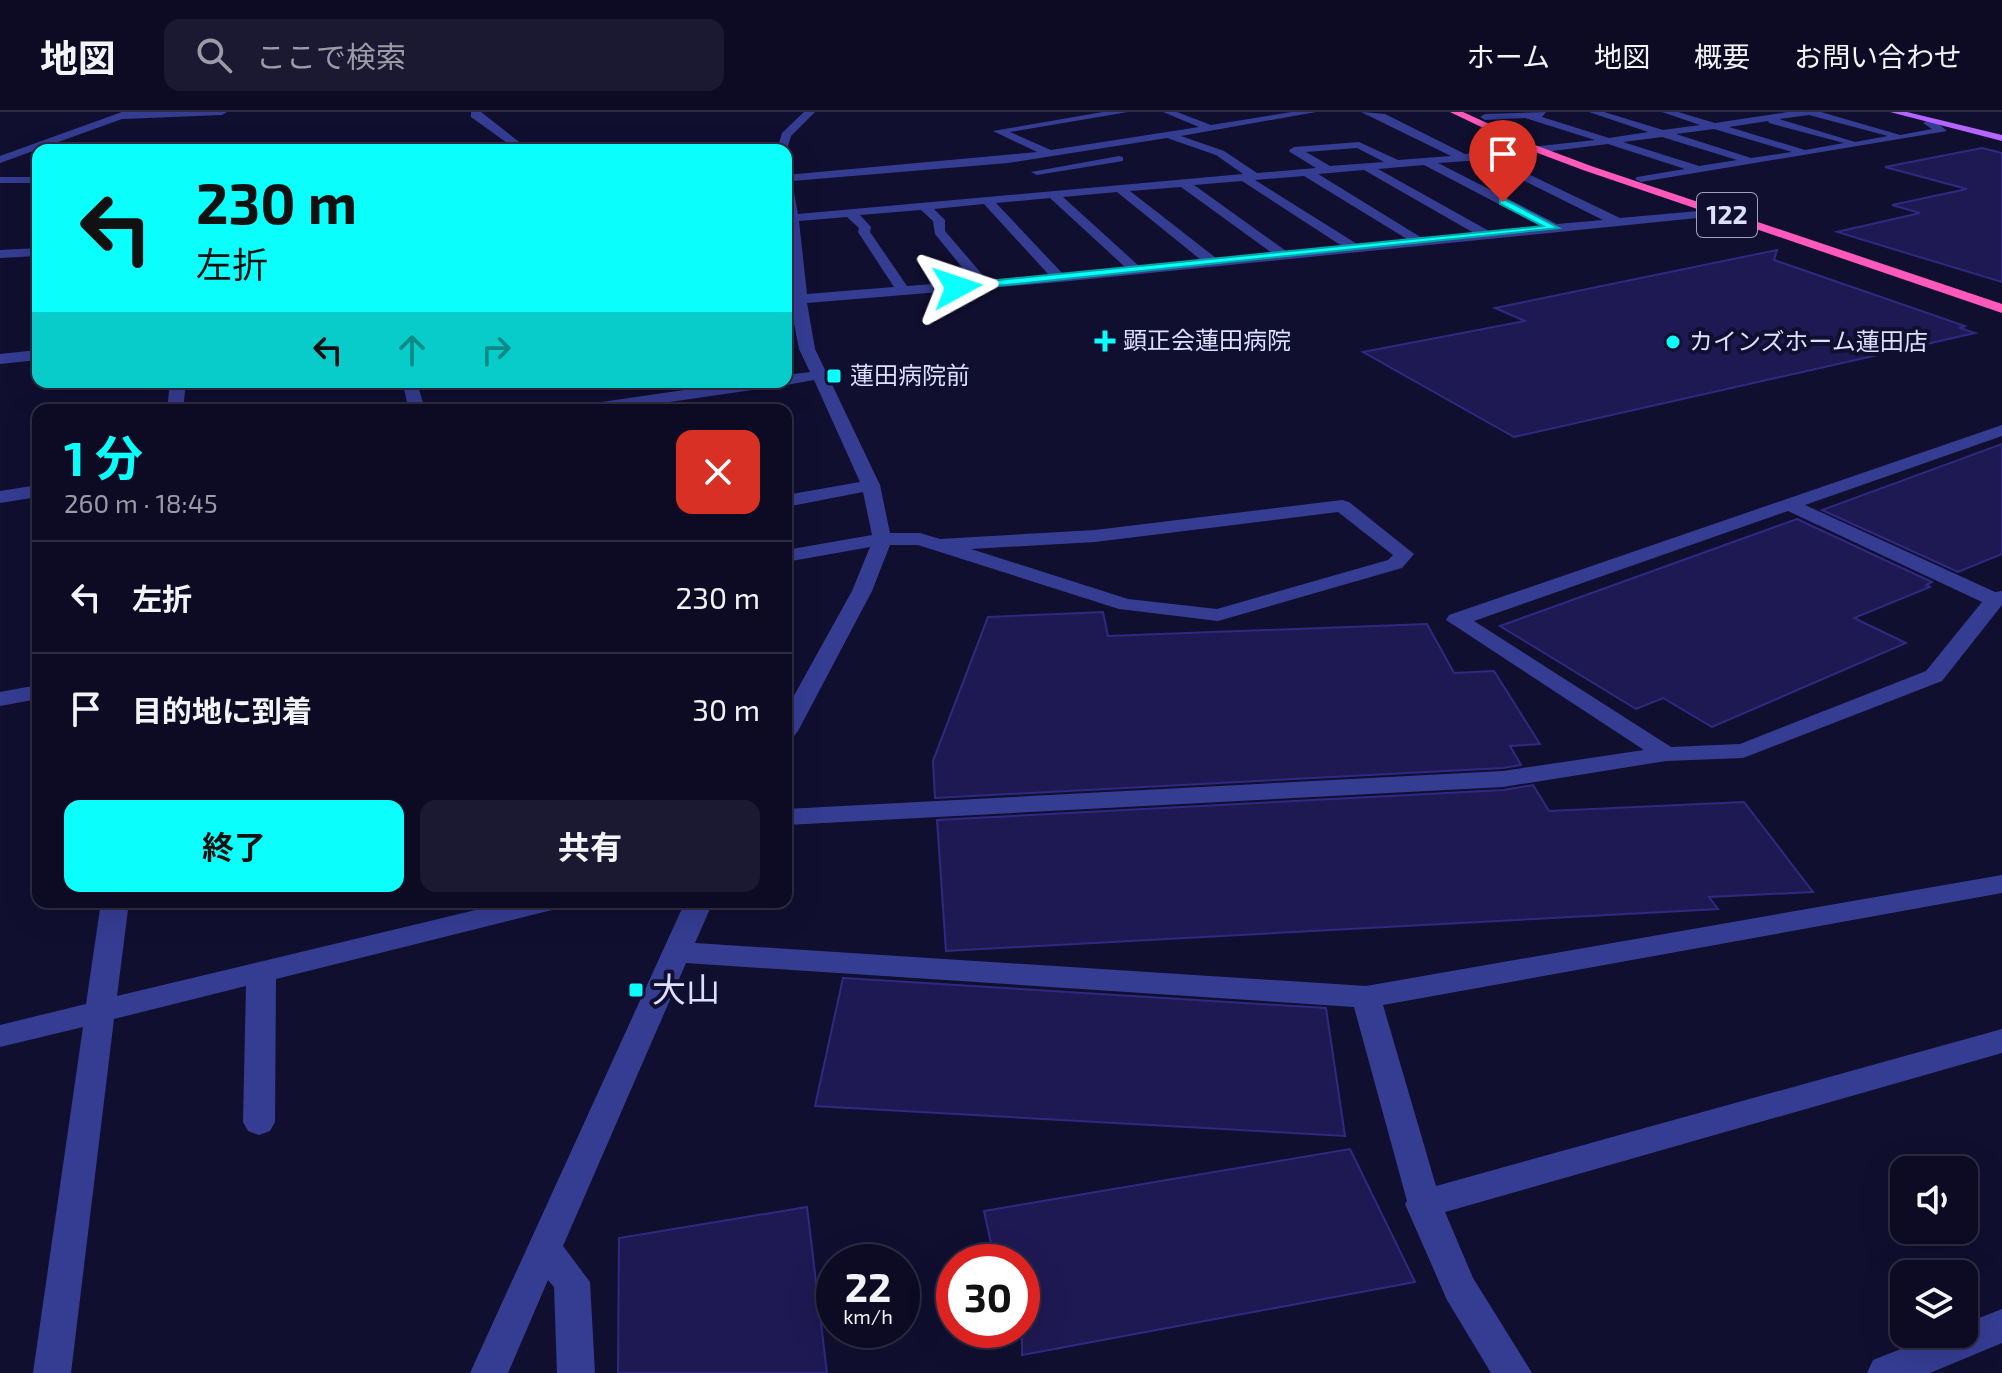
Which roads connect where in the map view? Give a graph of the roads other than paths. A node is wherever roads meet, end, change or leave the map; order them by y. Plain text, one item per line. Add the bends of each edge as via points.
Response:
1 (476, 112) edge
2 (810, 112) edge
3 (1123, 112) edge
4 (1211, 112) edge
5 (1311, 112) edge
6 (1366, 112) edge
7 (1455, 112) edge
8 (1562, 112) edge
9 (1594, 112) edge
10 (1667, 112) edge
11 (1740, 112) edge
12 (1809, 112) edge
13 (1895, 112) edge
14 (220, 113) edge
15 (126, 114) edge
16 (1490, 115) edge
17 (1526, 115) junction
18 (1166, 116) edge
19 (1180, 117) junction
20 (1764, 118) junction
21 (1932, 121) junction
22 (1714, 126) junction
23 (211, 127) dead end
24 (1210, 128) junction
25 (1663, 133) junction
26 (1169, 135) junction
27 (1905, 137) junction
28 (2002, 138) edge
29 (1038, 139) dead end
30 (1022, 141) junction
31 (1609, 141) junction
32 (44, 144) edge
33 (516, 144) edge
34 (784, 144) edge
35 (998, 144) dead end
36 (1860, 145) junction
37 (1197, 146) junction
38 (32, 148) edge
39 (1557, 149) junction
40 (1167, 151) dead end
41 (1541, 151) junction
42 (1807, 153) junction
43 (893, 154) dead end
44 (1049, 154) junction
45 (1137, 156) dead end
46 (0, 157) edge
47 (1484, 157) junction
48 (1464, 158) junction
49 (1427, 162) junction
50 (1753, 162) junction
51 (1397, 164) junction
52 (1078, 166) junction
53 (1366, 167) junction
54 (904, 168) junction
55 (1328, 170) junction
56 (1700, 170) junction
57 (1306, 172) junction
58 (1026, 174) dead end
59 (1248, 176) junction
60 (1641, 179) junction
61 (0, 180) edge
62 (32, 180) edge
63 (1182, 182) junction
64 (917, 183) dead end
65 (1119, 188) junction
66 (792, 189) edge
67 (1052, 194) junction
68 (986, 200) junction
69 (924, 206) junction
70 (1717, 212) junction
71 (850, 213) junction
72 (792, 218) edge
73 (1619, 222) junction
74 (1554, 228) junction
75 (1487, 235) junction
76 (1420, 242) junction
77 (1354, 248) junction
78 (32, 252) edge
79 (0, 254) edge
80 (1283, 255) junction
81 (792, 261) edge
82 (1212, 262) junction
83 (1136, 270) junction
84 (1060, 278) junction
85 (984, 285) junction
86 (904, 292) junction
87 (2002, 298) edge
88 (799, 299) junction
89 (2002, 309) edge
90 (32, 356) edge
91 (0, 359) edge
92 (818, 375) junction
93 (792, 379) edge
94 (731, 388) edge
95 (622, 404) edge
96 (2002, 430) edge
97 (871, 485) junction
98 (32, 492) edge
99 (0, 497) edge
100 (792, 500) edge
101 (1788, 504) junction
102 (882, 539) junction
103 (938, 545) junction
104 (792, 555) edge
105 (1998, 599) edge
106 (32, 693) edge
107 (0, 699) edge
108 (792, 720) edge
109 (1666, 754) junction
110 (792, 817) edge
111 (2002, 884) edge
112 (114, 908) edge
113 (696, 908) edge
114 (488, 909) edge
115 (675, 952) junction
116 (261, 971) junction
117 (1366, 997) junction
118 (101, 1010) junction
119 (0, 1036) edge
120 (2002, 1041) edge
121 (259, 1122) dead end
122 (1422, 1204) junction
123 (543, 1247) junction
124 (2002, 1326) edge
125 (52, 1373) edge
126 (489, 1373) edge
127 (576, 1373) edge
128 (1513, 1373) edge
129 (1886, 1373) edge

1 - 33 street
2 - 34 street
3 - 30 street via 998,131
4 - 19 street
5 - 24 street
6 - 48 street
7 - 41 highway, 122
8 - 17 street
9 - 25 street
10 - 22 street
11 - 20 street
12 - 20 street
12 - 27 street
13 - 21 main road
14 - 15 street
14 - 23 street
15 - 32 street
16 - 17 street
16 - 39 highway, 122
17 - 31 street
18 - 19 street
19 - 24 street
20 - 22 street
20 - 36 street
21 - 27 street via 1928,123 1942,131
21 - 28 main road
22 - 25 street
22 - 42 street
24 - 26 street
25 - 31 street
25 - 50 street
26 - 37 street
26 - 44 street
27 - 36 street
29 - 30 street
30 - 35 street
30 - 44 street
31 - 39 street
31 - 56 street
36 - 42 street
37 - 40 street
37 - 59 street via 1220,153
38 - 46 street
39 - 41 street
39 - 60 highway, 122
41 - 47 street
41 - 70 highway, 122
42 - 50 street
43 - 54 street
44 - 52 street
44 - 54 street
45 - 52 street
47 - 48 street
47 - 73 street
48 - 49 street
49 - 51 street
49 - 74 street
50 - 56 street
51 - 53 street
51 - 55 street via 1359,145 1294,150
52 - 58 street
53 - 55 street
53 - 75 street
54 - 64 street
54 - 66 street
55 - 57 street
56 - 60 street
57 - 59 street
57 - 76 street
59 - 63 street
59 - 77 street
60 - 87 highway, 122
61 - 62 street
63 - 65 street
63 - 80 street
65 - 67 street
65 - 82 street
67 - 68 street
67 - 83 street
68 - 69 street
68 - 84 street
69 - 71 street
69 - 85 street
70 - 73 street
70 - 89 highway, 122
71 - 72 street
71 - 86 street via 865,227
73 - 74 street
74 - 75 street
75 - 76 street
76 - 77 street
77 - 80 street
78 - 79 street
80 - 82 street
81 - 88 street
82 - 83 street
83 - 84 street
84 - 85 street
85 - 86 street
86 - 88 street
88 - 92 street via 807,349
90 - 91 street
92 - 93 street
92 - 97 street
94 - 95 street
96 - 101 street
97 - 100 street
97 - 102 street
98 - 99 street
101 - 105 street
101 - 109 street via 1457,620
102 - 103 street via 920,539
102 - 104 street
102 - 108 street via 862,591
103 - 103 street via 1095,536 1342,506 1404,554 1395,564 1218,615 1126,605
105 - 109 street via 1934,676 1743,751
106 - 107 street
109 - 110 street via 1503,779
111 - 117 street
112 - 118 street
113 - 115 street
114 - 116 street
115 - 117 street
115 - 123 street
116 - 118 street
116 - 121 street
117 - 122 street
118 - 119 street
118 - 125 street
120 - 122 street
122 - 128 street via 1487,1340
123 - 126 street
123 - 127 street via 572,1282
124 - 129 street

